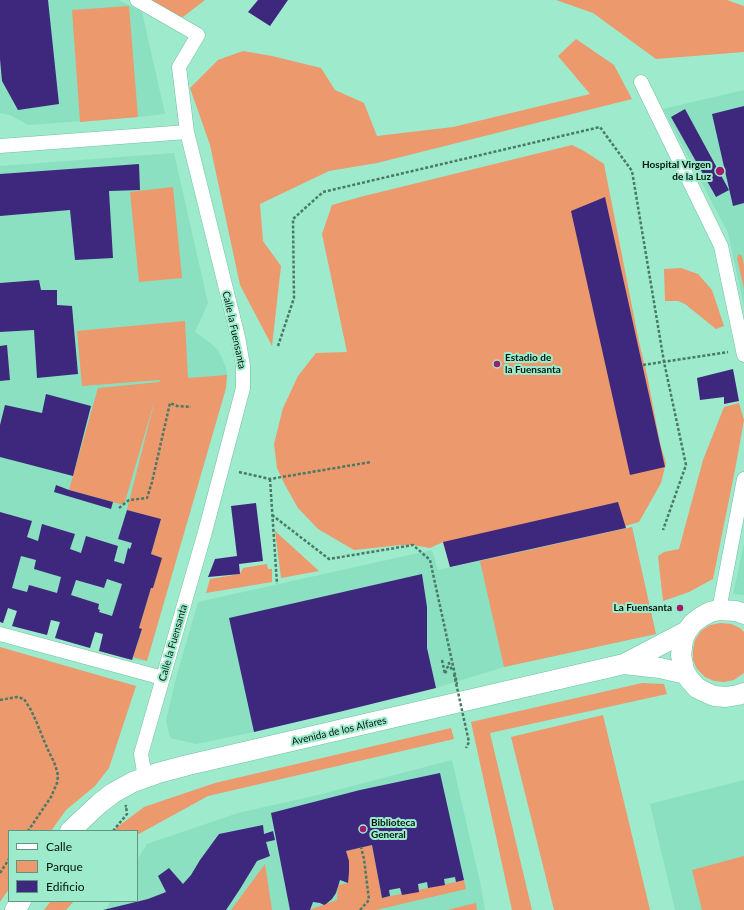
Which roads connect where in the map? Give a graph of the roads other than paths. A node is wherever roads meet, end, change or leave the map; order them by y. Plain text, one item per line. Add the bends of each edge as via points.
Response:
1 (137, 0) edge
2 (641, 82) dead end
3 (187, 132) junction
4 (0, 146) edge
5 (743, 352) edge
6 (744, 480) edge
7 (719, 610) junction
8 (744, 614) edge
9 (687, 631) junction
10 (0, 634) edge
11 (624, 664) junction
12 (686, 674) junction
13 (163, 678) junction
14 (740, 695) edge
15 (145, 778) junction
16 (71, 830) edge

1 - 3 street, Calle la Fuensanta via 198,35 179,68
2 - 5 street via 721,246
3 - 4 street
3 - 13 street, Calle la Fuensanta via 238,337 243,366 243,388
6 - 7 street
7 - 8 street
7 - 9 street via 701,617
9 - 11 street, Avenida de los Alfares
9 - 12 street via 681,650
10 - 13 street
11 - 12 street, Avenida de los Alfares
11 - 15 street, Avenida de los Alfares
12 - 14 street via 697,688 708,694 720,697
13 - 15 street, Calle la Fuensanta via 141,754
15 - 16 street, Avenida de los Alfares via 113,793

